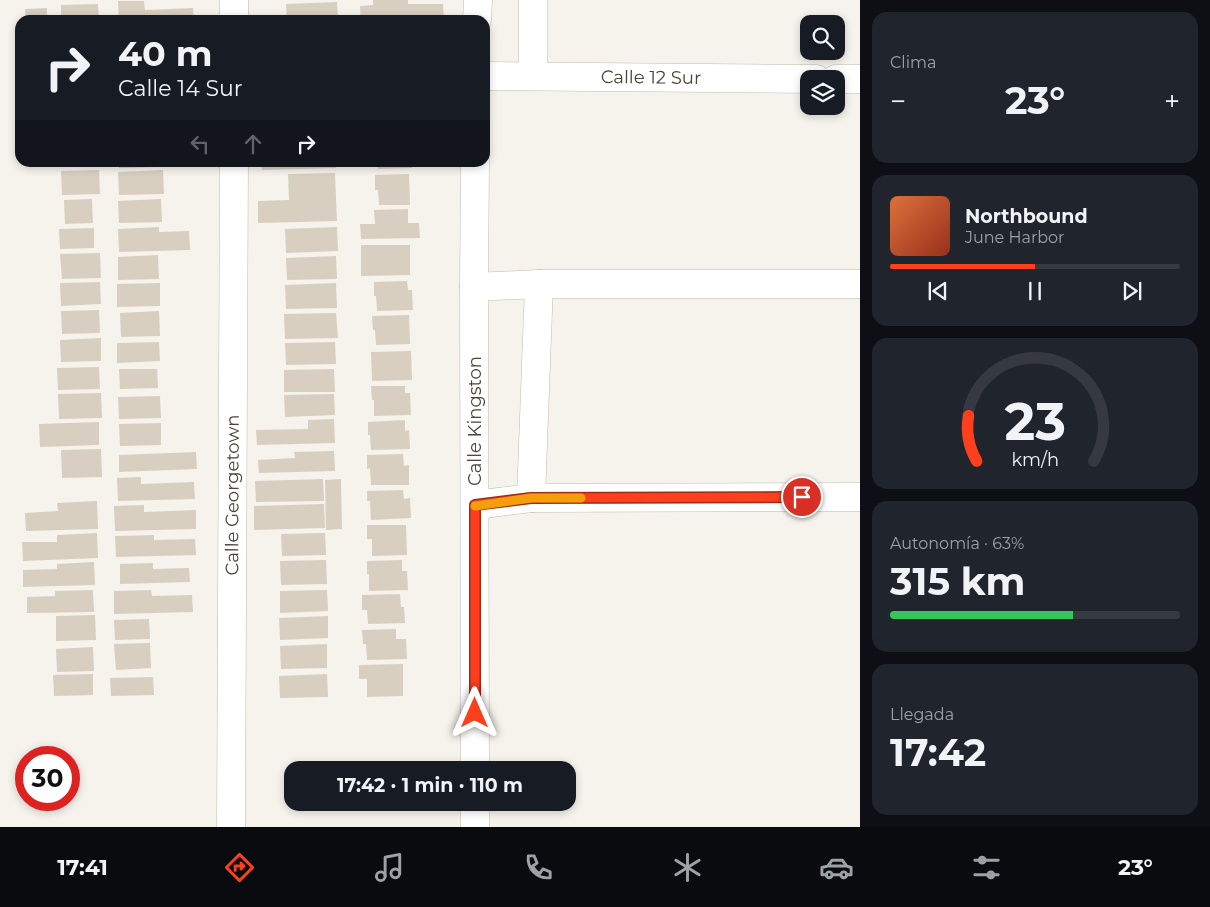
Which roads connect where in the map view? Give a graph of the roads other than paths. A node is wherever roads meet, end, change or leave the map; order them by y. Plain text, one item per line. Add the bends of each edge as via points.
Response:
1 (234, 0) edge
2 (478, 0) edge
3 (533, 0) edge
4 (234, 15) edge
5 (478, 15) edge
6 (490, 76) edge
7 (533, 76) junction
8 (800, 79) edge
9 (845, 79) edge
10 (860, 79) edge
11 (234, 167) edge
12 (475, 167) edge
13 (538, 284) junction
14 (860, 284) edge
15 (474, 287) junction
16 (860, 497) edge
17 (531, 498) junction
18 (475, 505) junction
19 (475, 761) edge
20 (475, 811) edge
21 (230, 827) edge
22 (475, 827) edge

1 - 4 street
2 - 5 street
3 - 7 street
6 - 7 street, Calle 12 Sur
7 - 8 street, Calle 12 Sur
9 - 10 street
11 - 21 street, Calle Georgetown
12 - 15 street, Calle Kingston
13 - 14 street
13 - 15 street
13 - 17 street
15 - 18 street, Calle Kingston
16 - 17 street
17 - 18 street
18 - 19 street, Calle Kingston
20 - 22 street

